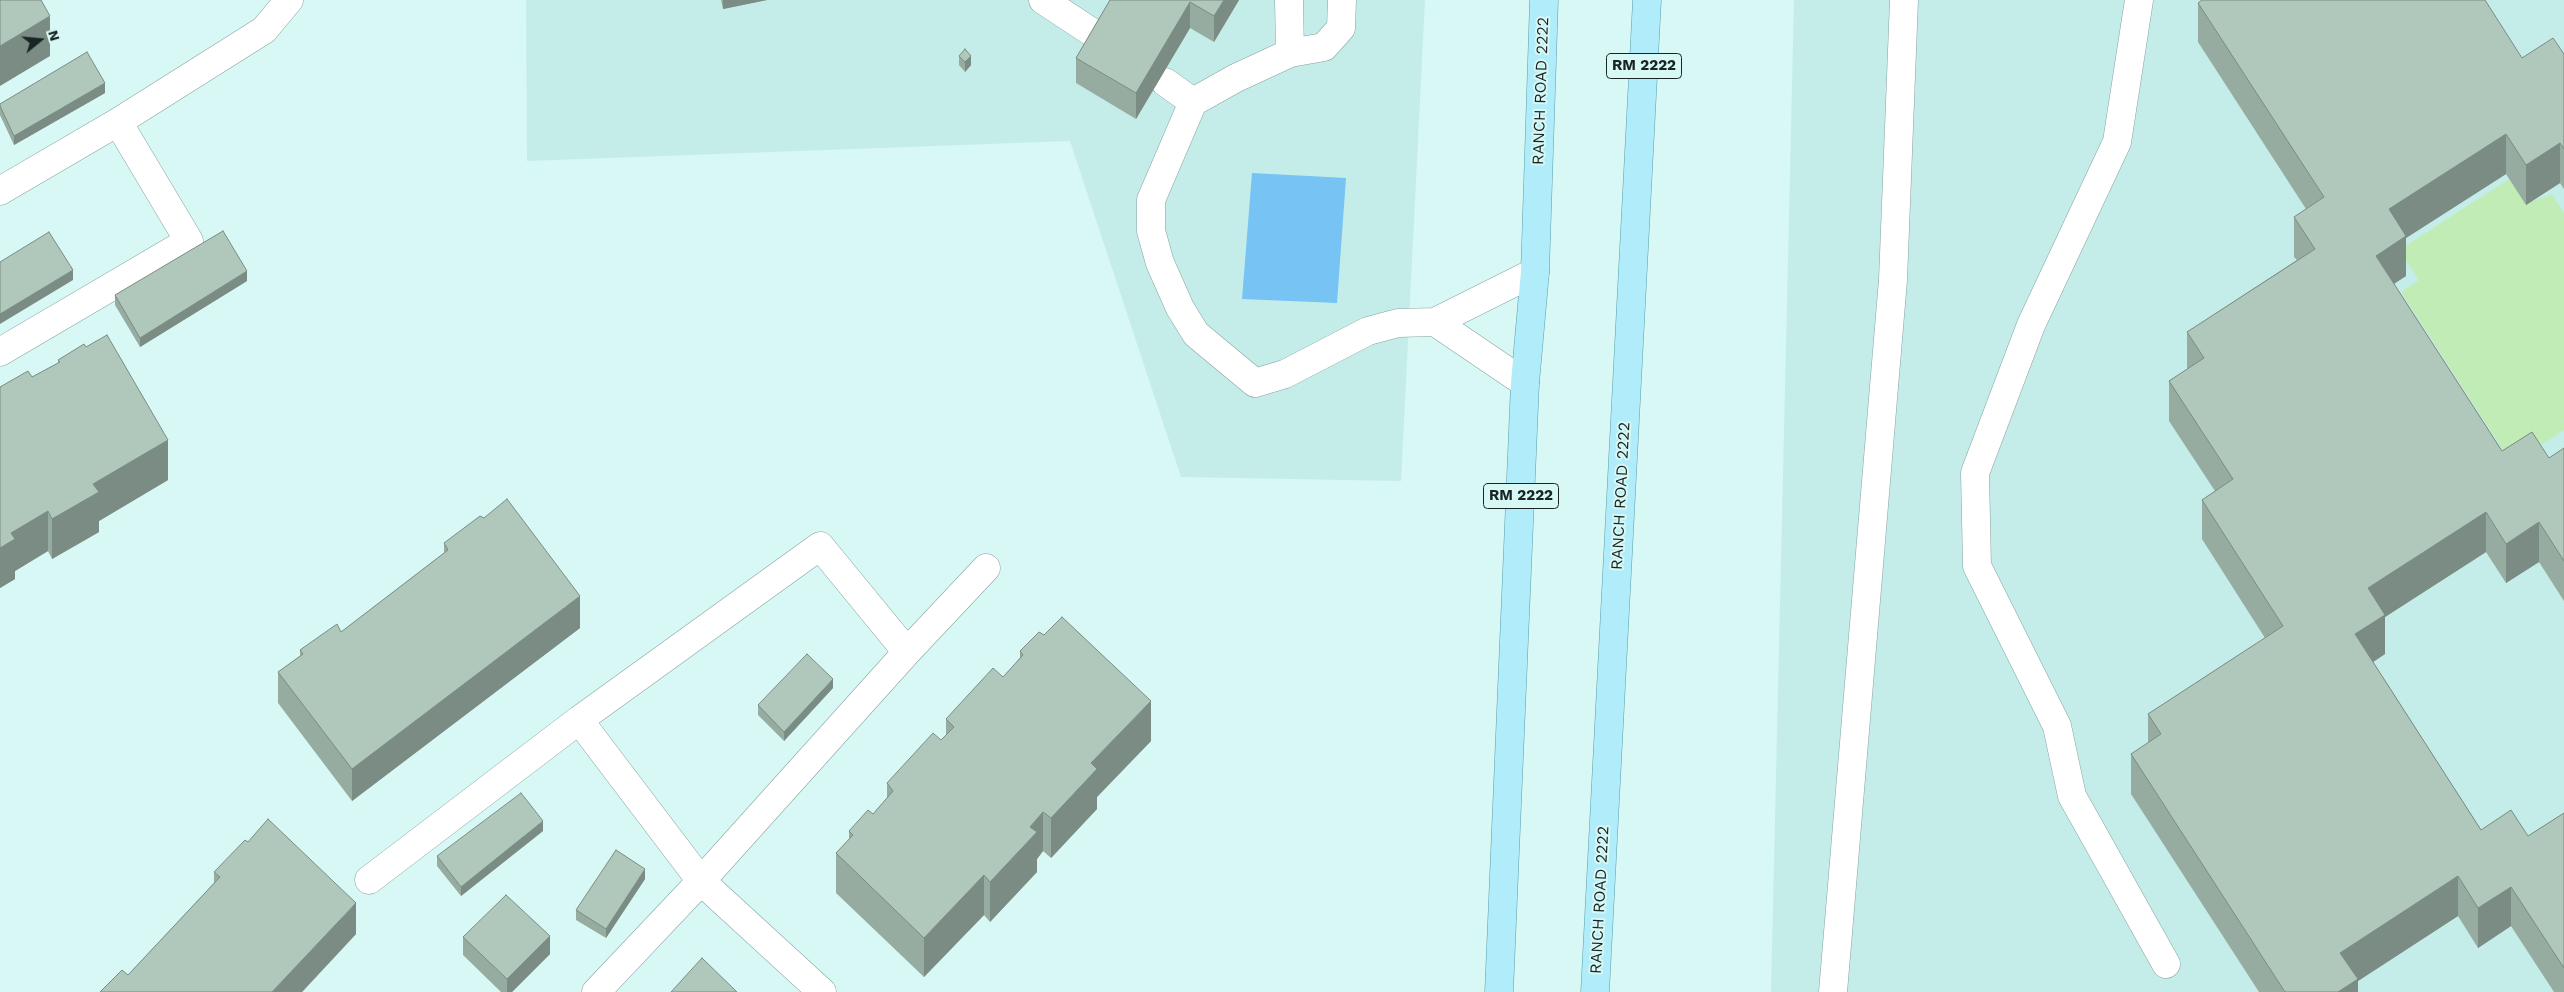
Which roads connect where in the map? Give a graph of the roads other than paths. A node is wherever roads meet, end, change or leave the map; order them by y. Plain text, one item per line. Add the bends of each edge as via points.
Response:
1 (289, 0) edge
2 (1043, 0) edge
3 (1289, 0) edge
4 (1342, 0) edge
5 (1544, 0) edge
6 (1647, 0) edge
7 (1904, 0) edge
8 (2139, 0) edge
9 (1096, 35) edge
10 (1290, 52) junction
11 (1165, 82) dead end
12 (1194, 102) junction
13 (118, 122) junction
14 (0, 192) edge
15 (1535, 272) junction
16 (1435, 322) junction
17 (0, 352) edge
18 (1526, 383) junction
19 (986, 568) dead end
20 (907, 652) junction
21 (579, 720) junction
22 (369, 880) dead end
23 (701, 881) junction
24 (2166, 964) dead end
25 (596, 992) edge
26 (822, 992) edge
27 (1499, 992) edge
28 (1595, 992) edge
29 (1833, 992) edge

1 - 13 lane via 264,30
2 - 9 lane
3 - 10 lane
4 - 10 lane via 1341,28 1324,47
5 - 15 main road, RANCH ROAD 2222 / RM 2222
6 - 28 main road, RANCH ROAD 2222 / RM 2222
7 - 29 lane via 1893,280
8 - 24 lane via 2116,142 2031,324 1975,473 1977,566 2057,726 2072,796
10 - 12 lane
11 - 12 lane
12 - 16 lane via 1151,200 1150,231 1180,308 1196,334 1255,382 1285,374 1368,332 1398,322
13 - 14 lane
13 - 17 lane via 189,241
15 - 16 lane
15 - 18 main road, RANCH ROAD 2222 / RM 2222
16 - 18 lane
18 - 27 main road, RANCH ROAD 2222 / RM 2222
19 - 20 lane
20 - 21 lane via 820,546
20 - 23 lane
21 - 22 lane
21 - 23 lane
23 - 25 lane
23 - 26 lane

